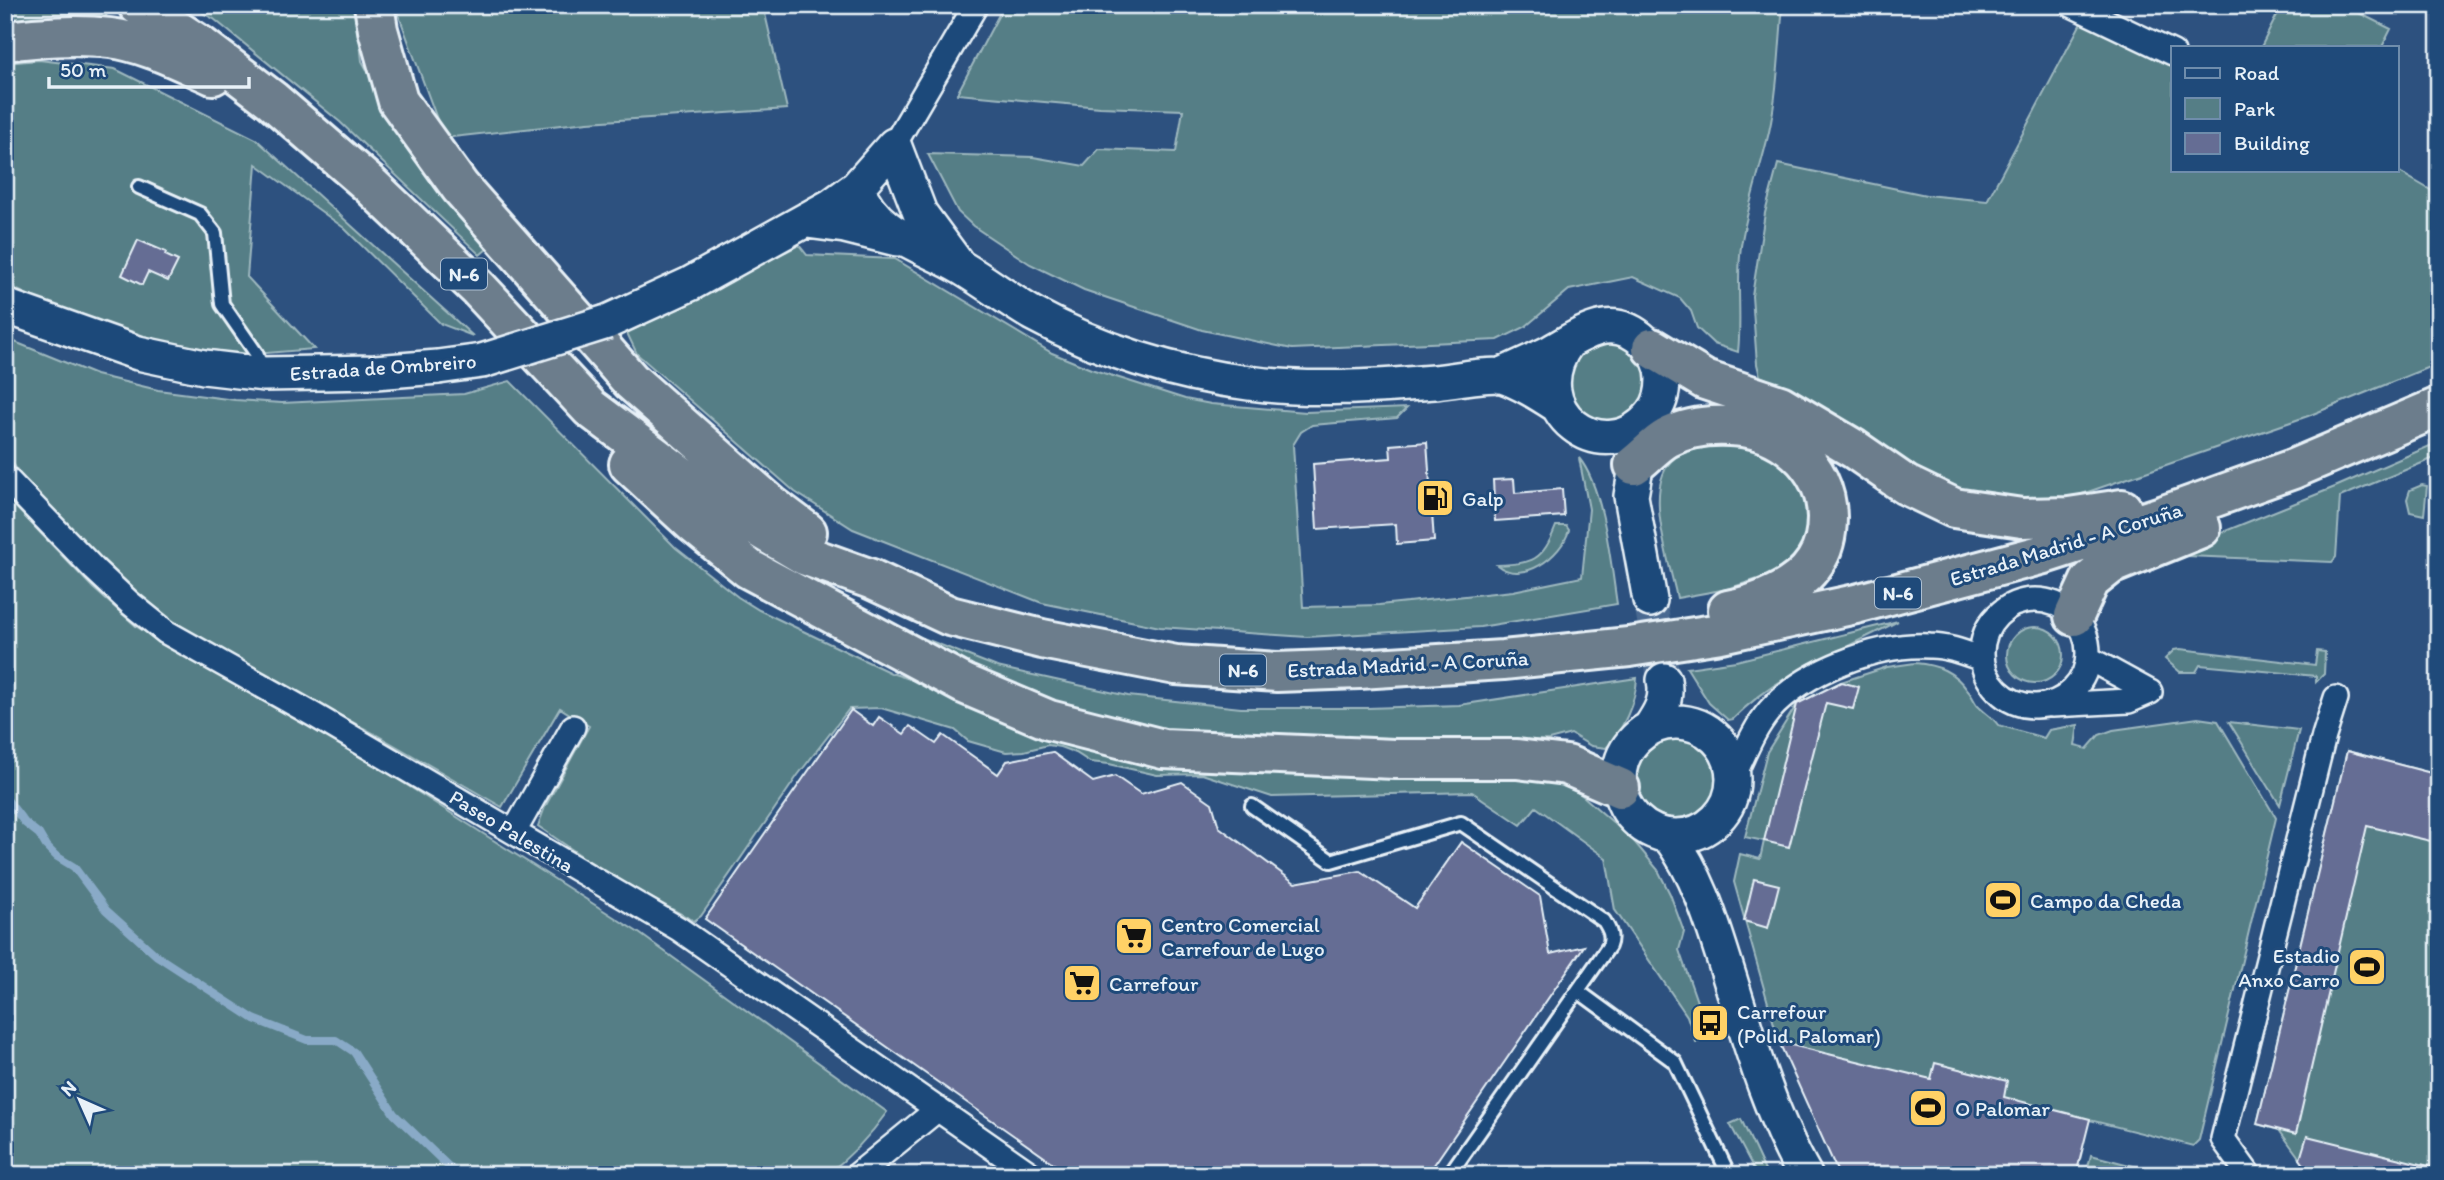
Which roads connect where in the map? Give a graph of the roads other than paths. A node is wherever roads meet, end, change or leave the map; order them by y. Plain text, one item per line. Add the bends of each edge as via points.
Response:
1 (138, 5) edge
2 (374, 5) edge
3 (976, 5) edge
4 (2072, 5) edge
5 (5, 40) edge
6 (2171, 52) edge
7 (272, 100) junction
8 (894, 145) junction
9 (861, 183) junction
10 (139, 187) dead end
11 (807, 221) junction
12 (912, 227) junction
13 (5, 306) edge
14 (1569, 342) junction
15 (1652, 348) junction
16 (264, 374) junction
17 (1500, 376) junction
18 (1558, 406) junction
19 (590, 408) junction
20 (2434, 409) edge
21 (1645, 422) junction
22 (1594, 436) junction
23 (5, 477) edge
24 (1632, 480) junction
25 (2162, 516) junction
26 (871, 579) junction
27 (1650, 600) tunnel mouth
28 (2074, 617) junction
29 (1629, 647) junction
30 (2088, 658) junction
31 (1982, 659) junction
32 (2336, 698) dead end
33 (2045, 706) junction
34 (573, 727) dead end
35 (1701, 728) junction
36 (1649, 729) junction
37 (1733, 777) junction
38 (1620, 788) junction
39 (1252, 806) dead end
40 (1716, 820) junction
41 (514, 832) junction
42 (1669, 836) junction
43 (1707, 904) junction
44 (1578, 991) junction
45 (938, 1109) junction
46 (857, 1175) edge
47 (1032, 1175) edge
48 (1449, 1175) edge
49 (1729, 1175) edge
50 (1805, 1175) edge
51 (2249, 1175) edge

1 - 7 highway, Estrada Madrid - A Coruña / N-6
2 - 26 highway via 398,101 460,187 537,278 631,381 771,505
3 - 8 street
4 - 6 street
5 - 7 highway via 112,38 153,50
7 - 19 highway, Estrada Madrid - A Coruña / N-6 via 478,288
8 - 9 street, Estrada de Ombreiro
8 - 12 street
9 - 11 street, Estrada de Ombreiro
9 - 12 street via 863,204 876,218
10 - 16 lane via 200,214 215,233 222,304 256,353
11 - 12 street
11 - 16 street, Estrada de Ombreiro, bridge via 607,322 482,361 375,372
12 - 17 street via 960,267 1075,335 1199,375 1311,387
13 - 16 street, Estrada de Ombreiro via 138,352
14 - 15 street via 1593,329 1621,328
14 - 17 street
14 - 18 street via 1553,373
15 - 21 street via 1661,370 1662,394
15 - 25 highway via 1705,380 1780,405 1906,485 1954,508 2022,518 2132,508
17 - 18 street
18 - 22 street via 1572,424
19 - 26 highway, Estrada Madrid - A Coruña / N-6 via 720,505 804,555
19 - 38 highway via 627,463 749,569 964,684 1049,720 1163,749 1395,760 1517,759 1567,765
20 - 25 highway, Estrada Madrid - A Coruña / N-6
20 - 28 highway via 2417,438 2109,565 2090,581
21 - 22 street via 1630,433
21 - 24 street
22 - 24 street
23 - 41 street, Paseo Palestina via 107,582 166,632
24 - 27 street
24 - 29 highway via 1666,438 1696,427 1735,426 1775,436 1794,448 1822,485 1827,529 1813,565 1772,596 1737,608 1684,617
25 - 29 highway, Estrada Madrid - A Coruña / N-6 via 2044,554 1856,604
26 - 29 highway, Estrada Madrid - A Coruña / N-6 via 950,616 1175,665 1277,672 1359,669
28 - 30 street via 2088,643
28 - 31 street via 2046,601 2013,605 1989,626
30 - 33 street via 2075,689
30 - 33 street via 2150,692 2129,701
31 - 33 street via 1986,676 2004,696 2028,706
31 - 37 street via 1947,648 1912,646 1874,653 1821,673 1797,686 1769,711
32 - 51 street via 2223,1139
34 - 41 street
35 - 36 street via 1666,723
35 - 36 street via 1684,715 1665,686 1662,709
35 - 37 street via 1724,748
36 - 38 street via 1626,754
37 - 40 street via 1732,793
38 - 42 street via 1636,820
39 - 44 lane via 1331,861 1461,824 1604,921 1611,940
40 - 42 street via 1686,836
40 - 43 street via 1705,858
41 - 45 street, Paseo Palestina via 679,929
42 - 43 street via 1686,859
43 - 50 street via 1759,1073
44 - 48 lane
44 - 49 lane via 1675,1062
45 - 46 street
45 - 47 street, Paseo Palestina

